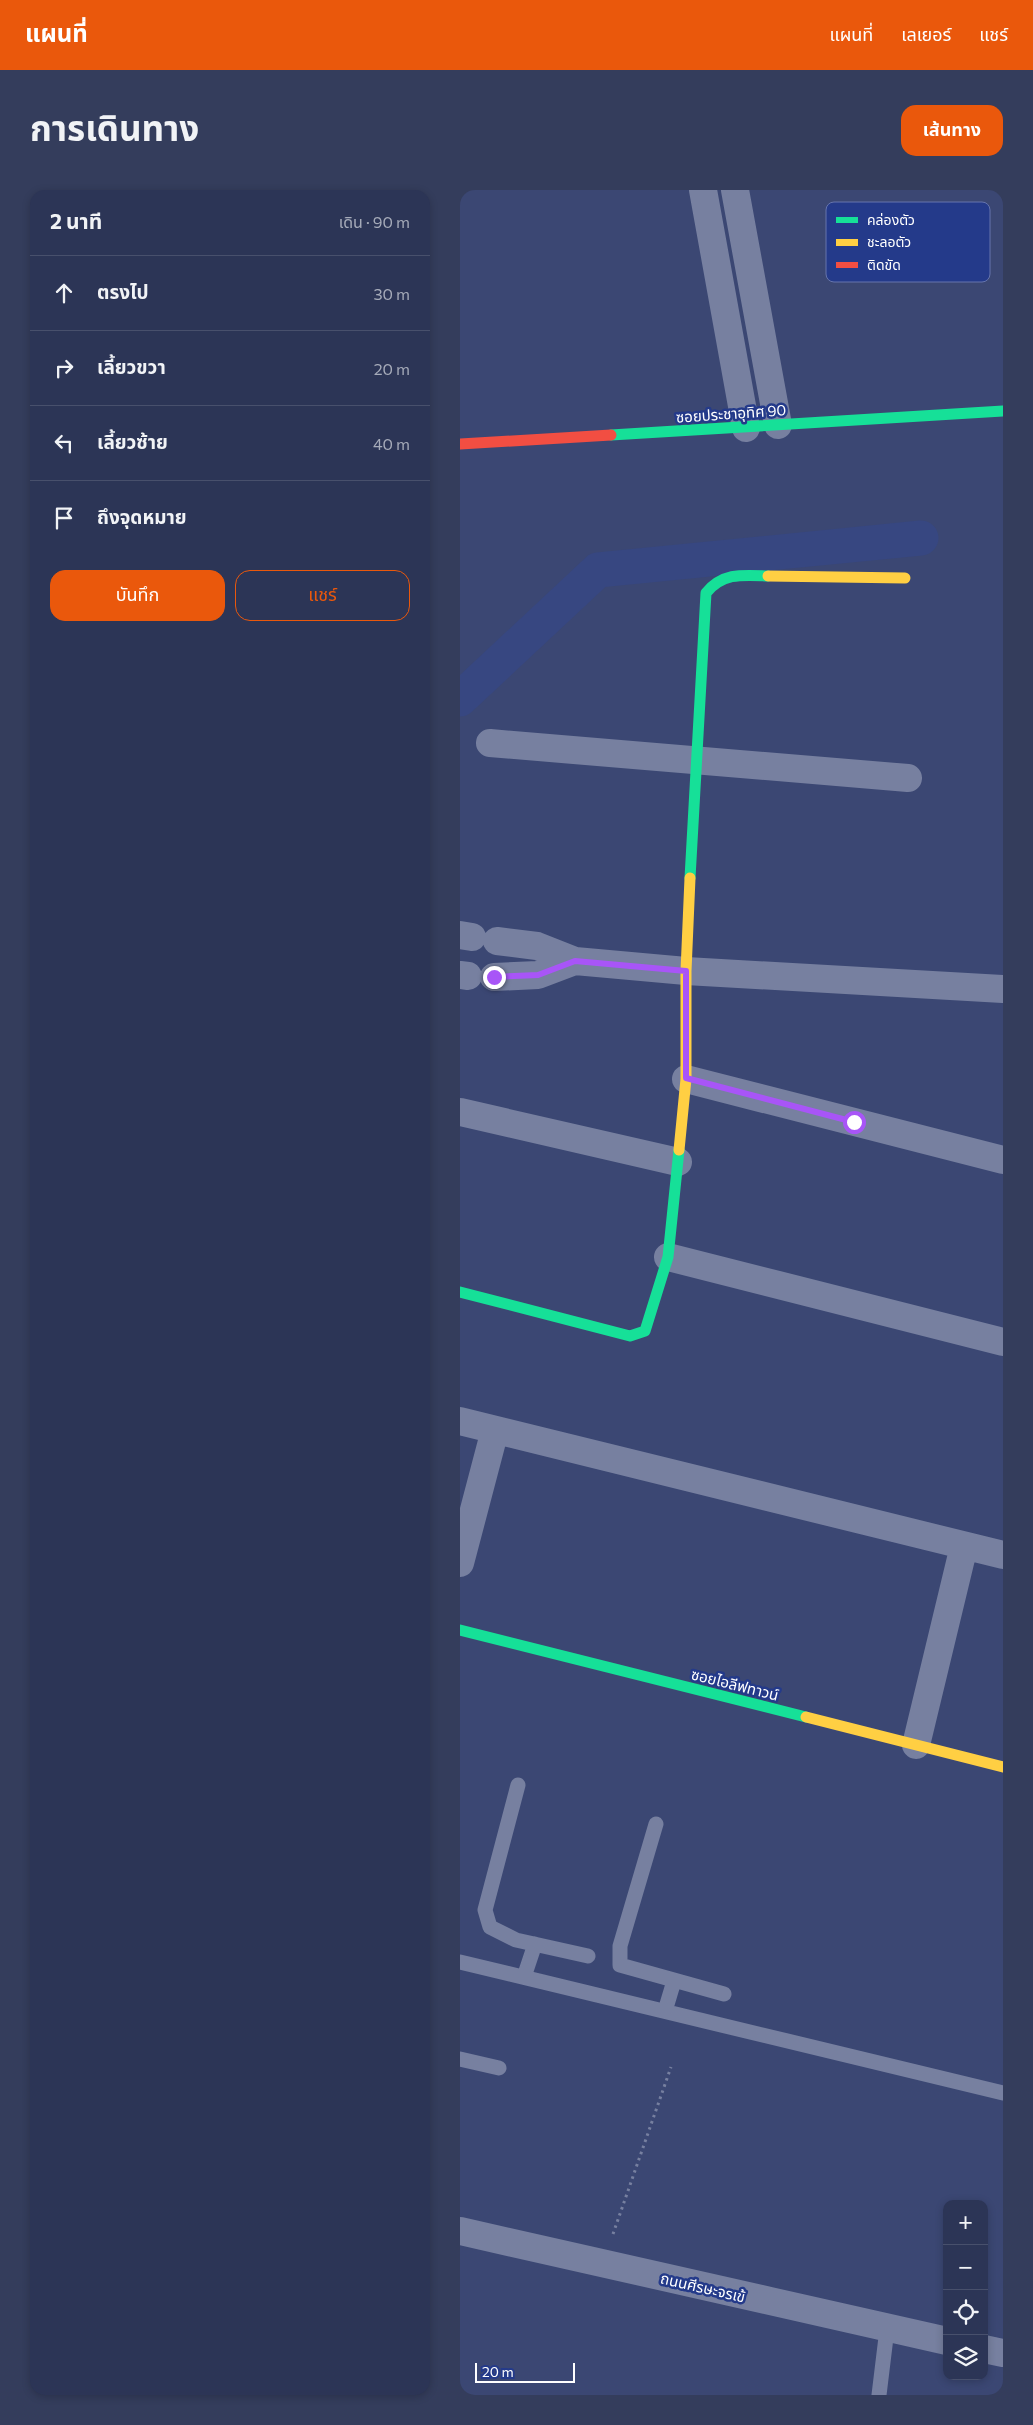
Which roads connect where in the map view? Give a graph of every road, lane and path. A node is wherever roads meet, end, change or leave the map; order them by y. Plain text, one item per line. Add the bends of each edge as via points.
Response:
1 (703, 190) edge
2 (735, 190) edge
3 (1003, 411) edge
4 (778, 425) junction
5 (746, 428) junction
6 (460, 444) edge
7 (905, 578) dead end
8 (490, 743) dead end
9 (696, 760) junction
10 (908, 778) dead end
11 (476, 938) edge
12 (575, 961) junction
13 (686, 971) junction
14 (474, 976) edge
15 (1003, 989) edge
16 (686, 1078) junction
17 (460, 1112) edge
18 (1003, 1160) edge
19 (678, 1162) junction
20 (668, 1256) junction
21 (460, 1292) edge
22 (1003, 1342) edge
23 (460, 1421) edge
24 (495, 1430) junction
25 (964, 1546) junction
26 (1003, 1555) edge
27 (460, 1563) edge
28 (460, 1630) edge
29 (916, 1745) junction
30 (1003, 1767) edge
31 (518, 1784) dead end
32 (656, 1824) dead end
33 (535, 1944) junction
34 (588, 1956) dead end
35 (460, 1962) edge
36 (524, 1977) junction
37 (674, 1981) junction
38 (724, 1994) dead end
39 (664, 2011) junction
40 (460, 2060) edge
41 (671, 2067) dead end
42 (498, 2068) dead end
43 (1003, 2093) edge
44 (460, 2231) edge
45 (602, 2264) junction
46 (887, 2329) junction
47 (943, 2340) edge
48 (988, 2350) edge
49 (1003, 2353) edge
50 (879, 2395) edge

1 - 5 street
2 - 4 street
3 - 4 street, ซอยประชาอุทิศ 90
4 - 5 street, ซอยประชาอุทิศ 90
5 - 6 street, ซอยประชาอุทิศ 90
7 - 9 street via 738,575 725,577 710,587 706,593
8 - 9 street
9 - 10 street
9 - 13 street
11 - 12 street via 537,946
12 - 13 street
12 - 14 street via 538,975
13 - 15 street
13 - 16 street
16 - 18 street
16 - 19 street
17 - 19 street
19 - 20 street
20 - 21 street via 646,1331 639,1335 630,1336
20 - 22 street
23 - 24 street
24 - 25 street
24 - 27 street
25 - 26 street
25 - 29 street
28 - 29 street, ซอยไอลีฟทาวน์
29 - 30 street, ซอยไอลีฟทาวน์
31 - 33 lane via 485,1910 490,1927 516,1940
32 - 37 lane via 620,1946 620,1965
33 - 34 lane
33 - 36 lane
35 - 36 lane
36 - 39 lane
37 - 38 lane
37 - 39 lane
39 - 43 lane
40 - 42 lane
41 - 45 path
44 - 45 street, ถนนศีรษะจรเข้
45 - 46 street, ถนนศีรษะจรเข้
46 - 47 street, ถนนศีรษะจรเข้
46 - 50 lane
48 - 49 street

